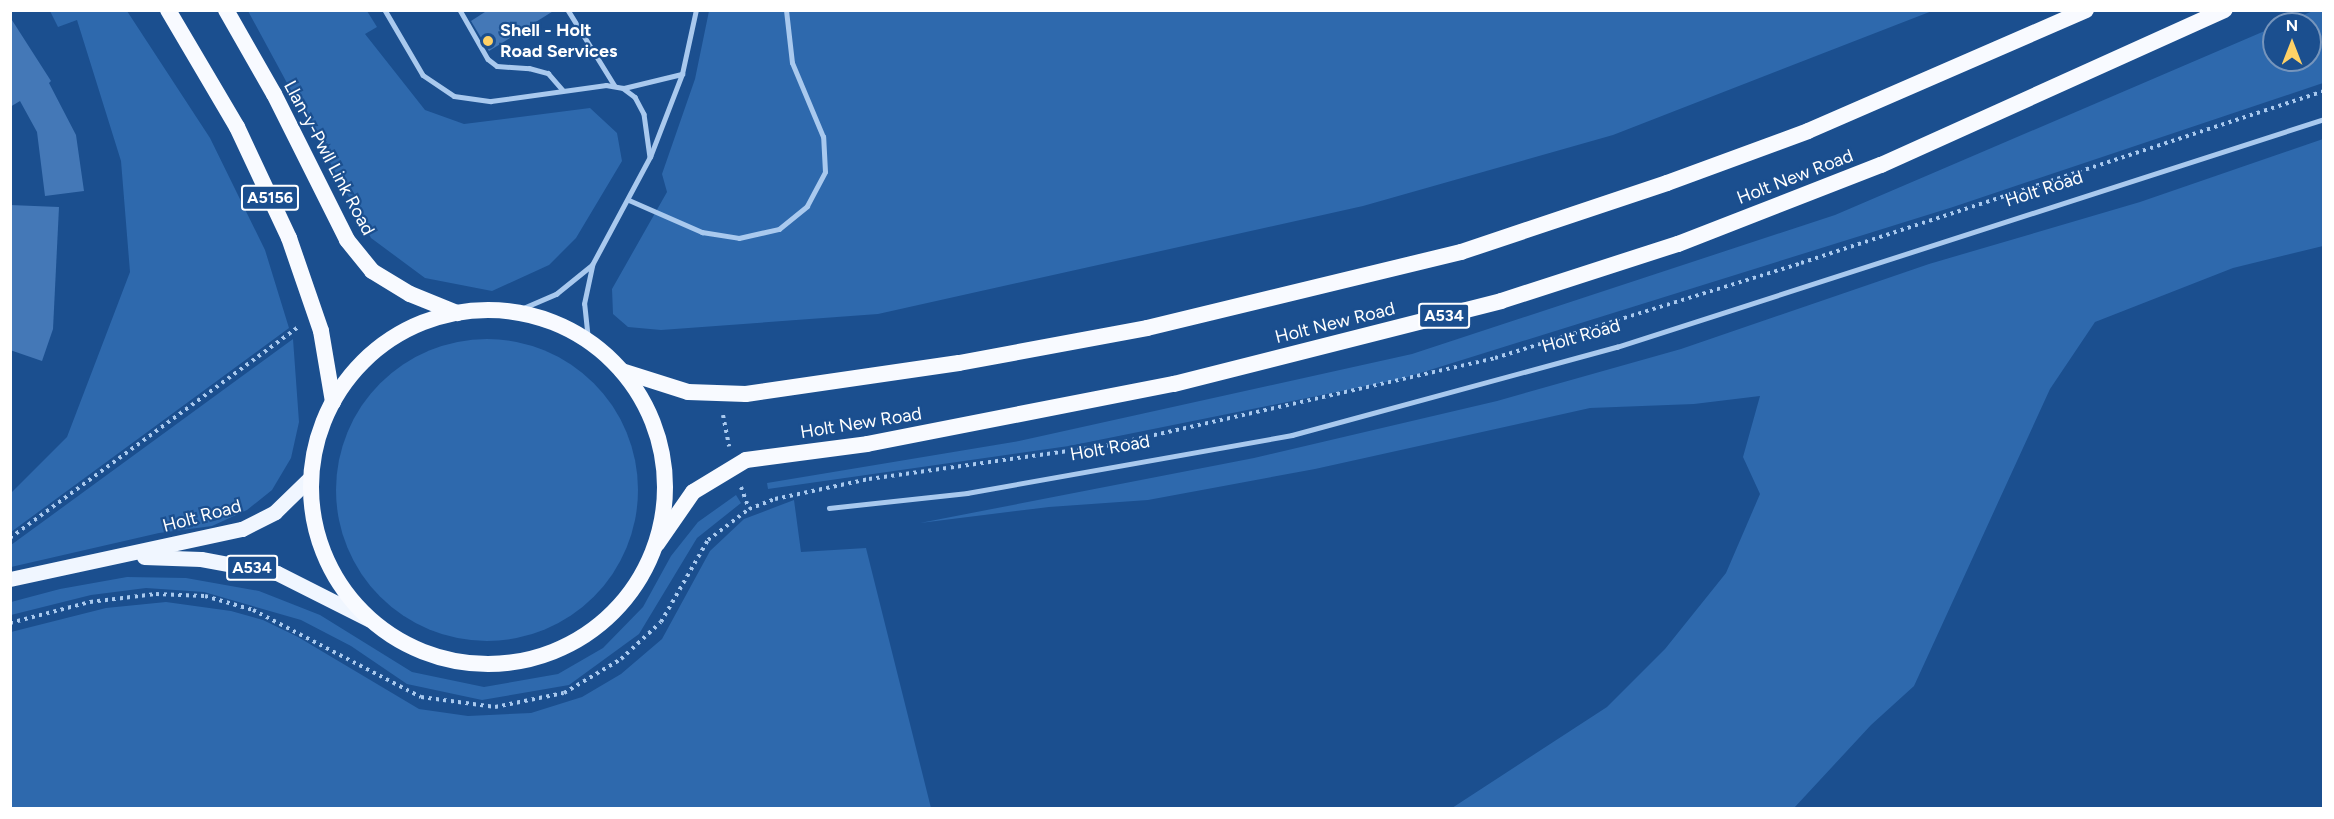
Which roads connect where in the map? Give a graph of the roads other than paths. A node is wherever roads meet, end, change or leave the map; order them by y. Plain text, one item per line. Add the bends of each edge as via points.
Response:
1 (168, 10) edge
2 (226, 10) edge
3 (385, 10) edge
4 (460, 10) edge
5 (568, 10) edge
6 (696, 10) edge
7 (786, 10) edge
8 (2086, 10) edge
9 (2225, 10) edge
10 (682, 74) junction
11 (615, 86) junction
12 (623, 88) junction
13 (563, 90) junction
14 (2324, 120) edge
15 (650, 157) junction
16 (629, 200) junction
17 (592, 266) junction
18 (514, 312) junction
19 (457, 313) junction
20 (588, 340) junction
21 (622, 370) junction
22 (333, 402) junction
23 (311, 477) junction
24 (829, 508) dead end
25 (657, 544) junction
26 (123, 556) junction
27 (10, 579) edge
28 (370, 620) junction

1 - 22 highway, A5156 via 237,127 289,238 315,315
2 - 19 highway, Llan-y-Pwll Link Road / A5156 via 347,240 372,271 411,294
3 - 13 lane via 423,75 454,96 491,101
4 - 13 lane via 488,59 497,66 548,74
5 - 11 lane
6 - 10 lane
7 - 16 lane via 792,63 823,137 825,172 807,206 779,229 739,238 702,232
8 - 21 highway via 1808,131 1667,183 1449,254 1147,328 959,363 746,394 688,392
9 - 25 highway, Holt New Road / A534 via 1881,165 1678,244 1501,301 1174,384 867,444 746,460 693,492
10 - 12 lane
10 - 15 lane
11 - 12 lane
11 - 13 lane
12 - 15 lane via 635,97 644,114
14 - 24 lane, Holt Road via 1617,347 1292,435 967,493
15 - 16 lane
16 - 17 lane
17 - 18 lane via 556,294
17 - 20 lane via 584,304
18 - 19 highway
18 - 20 highway via 553,322
19 - 22 highway via 419,324 385,343 356,370
20 - 21 highway
21 - 25 highway via 648,409 663,453 666,499
22 - 23 highway via 318,438
23 - 26 main road, Holt Road / A534 via 275,512 242,529
23 - 28 highway via 313,517 324,555 344,591
25 - 28 highway via 635,589 601,625 558,651 510,664 460,663 412,648
26 - 27 main road, Holt Road / A534
26 - 28 main road, Holt Road / A534 via 201,559 277,573

